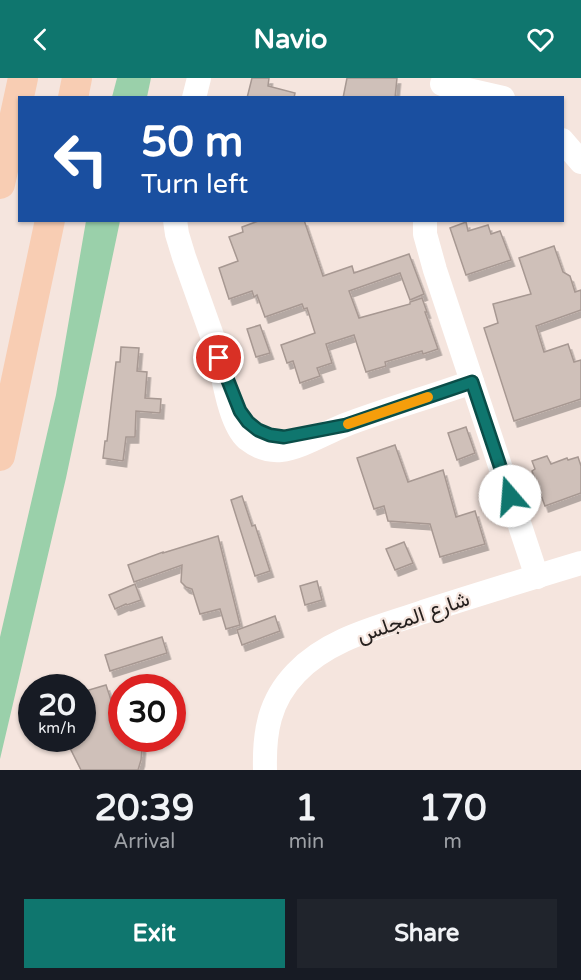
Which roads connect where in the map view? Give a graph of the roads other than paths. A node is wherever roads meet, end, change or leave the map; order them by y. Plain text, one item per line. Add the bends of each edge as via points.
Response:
1 (23, 78) edge
2 (76, 78) edge
3 (199, 78) edge
4 (441, 86) edge
5 (19, 96) edge
6 (73, 96) edge
7 (194, 96) edge
8 (492, 96) edge
9 (18, 101) edge
10 (564, 142) edge
11 (581, 162) edge
12 (0, 184) edge
13 (50, 222) edge
14 (175, 222) edge
15 (425, 222) edge
16 (472, 382) junction
17 (0, 456) edge
18 (581, 563) edge
19 (537, 577) junction
20 (265, 770) edge

1 - 5 main road
2 - 6 main road
3 - 7 street
4 - 8 street
9 - 12 main road
10 - 11 street
13 - 17 main road
14 - 16 street via 219,358 233,416 246,439 258,446 284,449
15 - 16 street via 435,270
16 - 19 street
18 - 19 street, شارع المجلس
19 - 20 street, شارع المجلس via 366,631 312,658 282,691 271,711 264,746

